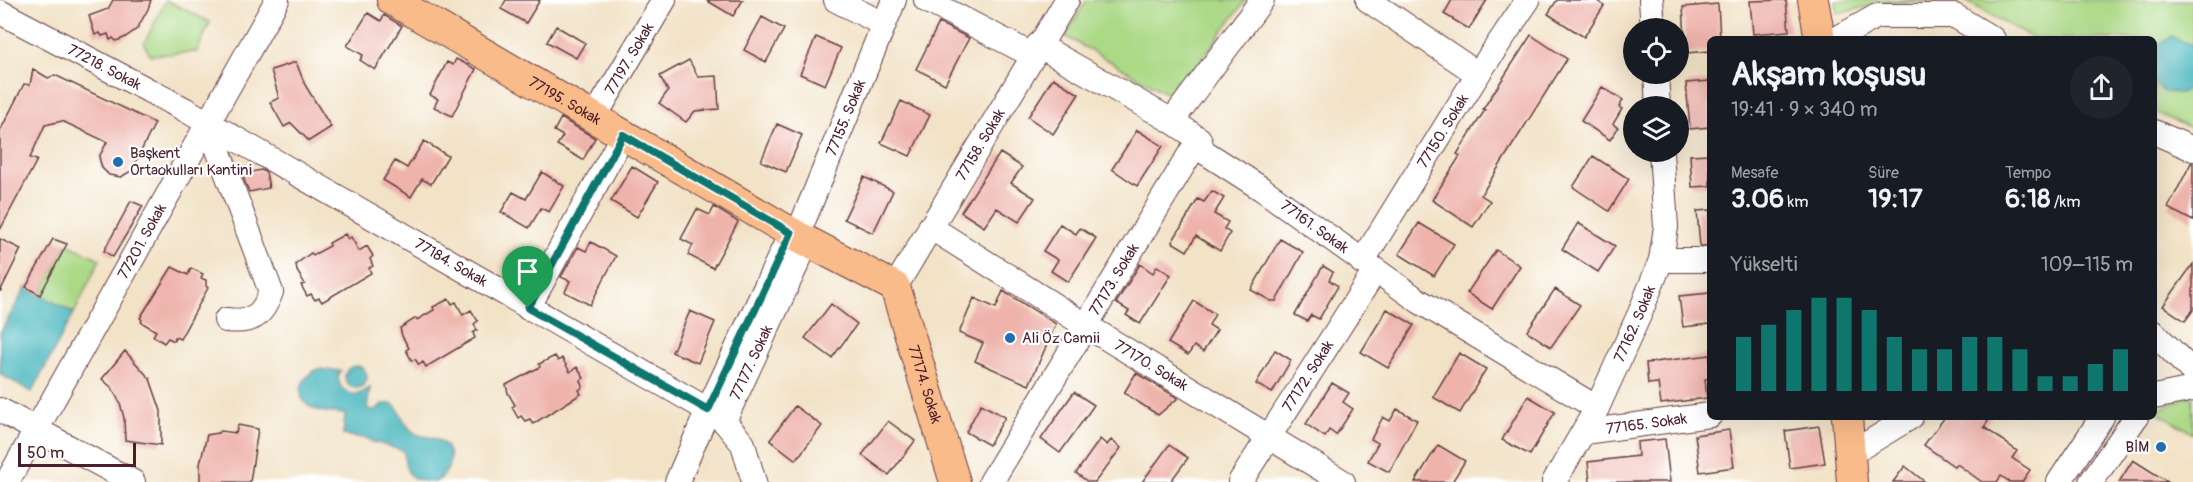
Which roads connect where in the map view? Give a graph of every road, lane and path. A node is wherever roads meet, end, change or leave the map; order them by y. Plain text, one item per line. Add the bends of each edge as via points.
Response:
1 (277, 0) edge
2 (392, 0) edge
3 (664, 0) edge
4 (836, 0) edge
5 (894, 0) edge
6 (926, 0) edge
7 (1067, 0) edge
8 (1262, 0) edge
9 (1368, 0) edge
10 (1528, 0) edge
11 (1651, 0) edge
12 (1813, 0) edge
13 (0, 12) edge
14 (1652, 18) edge
15 (883, 24) junction
16 (1819, 36) edge
17 (1841, 36) edge
18 (1988, 36) edge
19 (1035, 50) junction
20 (1478, 74) junction
21 (594, 118) junction
22 (1172, 121) junction
23 (208, 123) junction
24 (2157, 133) edge
25 (623, 135) junction
26 (1199, 139) junction
27 (2193, 149) edge
28 (1662, 162) edge
29 (930, 227) junction
30 (798, 237) junction
31 (1661, 260) junction
32 (1707, 260) edge
33 (1369, 266) junction
34 (895, 287) junction
35 (528, 308) junction
36 (226, 320) dead end
37 (1085, 325) junction
38 (2157, 336) edge
39 (2193, 372) edge
40 (2193, 389) edge
41 (2157, 397) edge
42 (1597, 408) junction
43 (0, 410) edge
44 (1707, 415) edge
45 (716, 416) junction
46 (1847, 420) edge
47 (1907, 420) edge
48 (2100, 420) edge
49 (2134, 420) edge
50 (36, 429) junction
51 (1584, 432) junction
52 (1269, 437) junction
53 (1851, 468) edge
54 (1563, 475) edge
55 (7, 482) edge
56 (133, 482) edge
57 (677, 482) edge
58 (754, 482) edge
59 (954, 482) edge
60 (991, 482) edge
61 (1240, 482) edge
62 (1344, 482) edge
63 (2059, 482) edge
64 (2091, 482) edge

1 - 23 street, 77201. Sokak
2 - 21 main road, 77195. Sokak
3 - 21 street, 77197. Sokak
4 - 15 street
5 - 15 street, 77155. Sokak
6 - 19 street, 77161. Sokak
7 - 19 street, 77158. Sokak
8 - 22 street
9 - 20 street
10 - 20 street, 77150. Sokak
11 - 14 street
12 - 16 main road
13 - 23 street, 77218. Sokak
15 - 30 street, 77155. Sokak
17 - 18 street via 1878,16 1955,16
19 - 22 street, 77161. Sokak
19 - 29 street, 77158. Sokak
20 - 33 street, 77150. Sokak
21 - 25 main road, 77195. Sokak
22 - 26 street, 77161. Sokak
23 - 35 street, 77184. Sokak
23 - 36 street via 271,292 257,317
23 - 50 street, 77201. Sokak
24 - 27 street
25 - 30 main road, 77195. Sokak
25 - 35 street
26 - 33 street, 77161. Sokak via 1203,151
26 - 37 street, 77173. Sokak
28 - 31 street, 77162. Sokak via 1666,227
29 - 34 street, 77158. Sokak
29 - 37 street, 77170. Sokak
30 - 34 main road, 77195. Sokak
30 - 45 street, 77155. Sokak
31 - 32 street
31 - 42 street, 77162. Sokak
33 - 42 street, 77161. Sokak via 1419,301
33 - 52 street, 77172. Sokak
34 - 59 main road, 77174. Sokak
35 - 45 street, 77184. Sokak
37 - 52 street, 77170. Sokak
37 - 60 street, 77173. Sokak
38 - 39 street
40 - 41 street
42 - 51 street, 77162. Sokak
43 - 50 street
44 - 51 street, 77165. Sokak
45 - 57 street, 77155. Sokak
45 - 58 street via 742,444
46 - 53 main road
47 - 53 street
48 - 63 street
49 - 64 street
50 - 55 street, 77201. Sokak
50 - 56 street
51 - 54 street, 77162. Sokak
52 - 61 street, 77172. Sokak
52 - 62 street, 77170. Sokak

